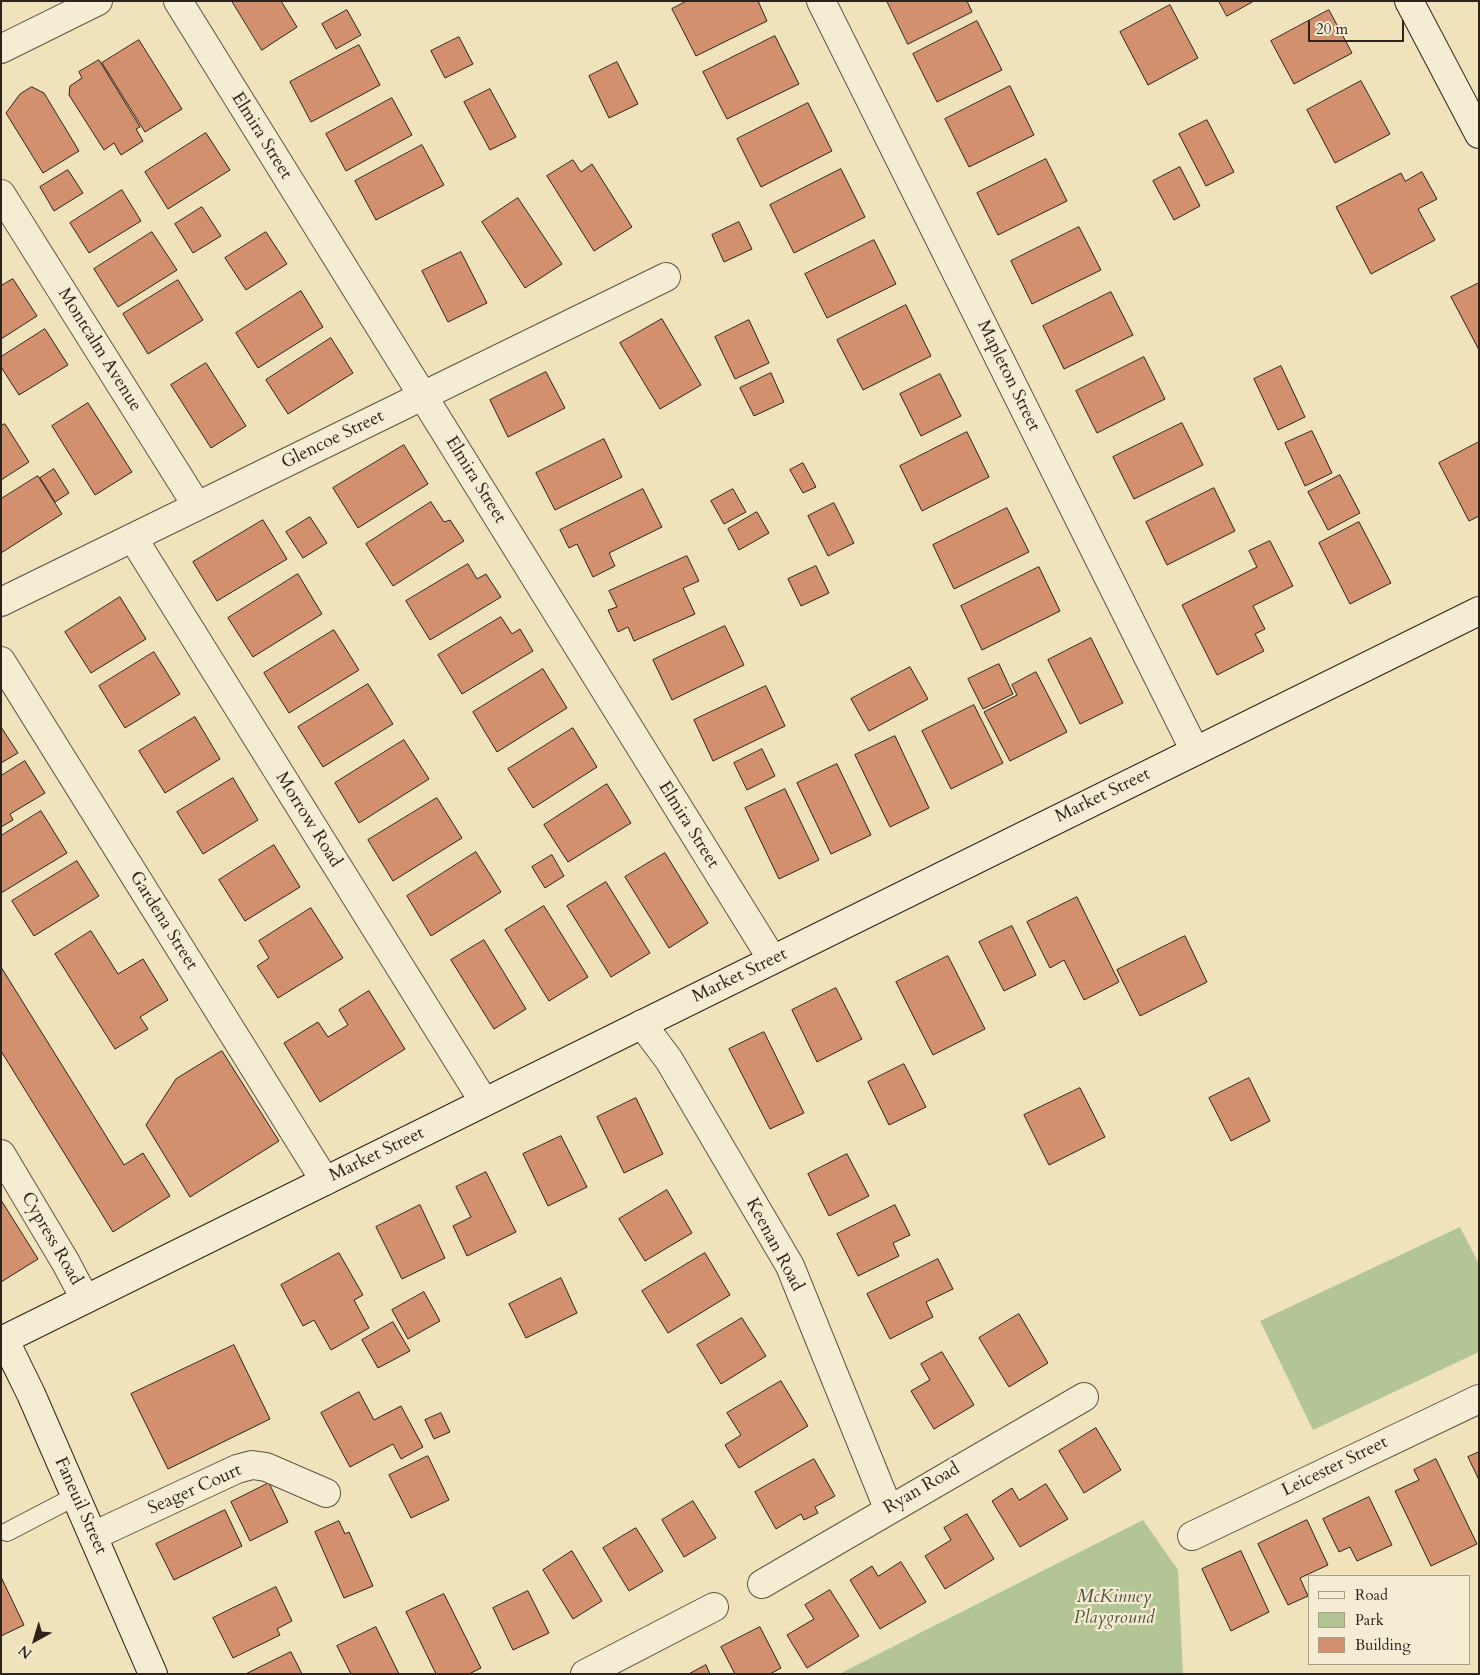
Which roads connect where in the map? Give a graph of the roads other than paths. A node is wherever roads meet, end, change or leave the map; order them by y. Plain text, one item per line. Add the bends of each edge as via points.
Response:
1 (98, 1) edge
2 (178, 1) edge
3 (821, 1) edge
4 (1409, 1) edge
5 (1, 49) edge
6 (1479, 134) edge
7 (1, 194) edge
8 (666, 277) dead end
9 (422, 396) junction
10 (197, 506) junction
11 (133, 538) junction
12 (1, 602) edge
13 (1479, 611) edge
14 (1, 661) edge
15 (1195, 751) junction
16 (772, 960) junction
17 (642, 1024) junction
18 (484, 1102) junction
19 (1, 1154) edge
20 (325, 1181) junction
21 (85, 1299) junction
22 (2, 1340) edge
23 (1084, 1397) dead end
24 (1479, 1398) edge
25 (326, 1493) dead end
26 (76, 1496) junction
27 (888, 1508) junction
28 (7, 1532) dead end
29 (93, 1536) junction
30 (1192, 1536) dead end
31 (762, 1584) dead end
32 (714, 1607) dead end
33 (153, 1674) edge
34 (585, 1674) edge

1 - 5 street
2 - 9 street, Elmira Street
3 - 15 street, Mapleton Street
4 - 6 street
7 - 10 street, Montcalm Avenue
8 - 9 street, Glencoe Street
9 - 10 street, Glencoe Street
9 - 16 street, Elmira Street
10 - 11 street, Glencoe Street
11 - 12 street, Glencoe Street
11 - 18 street, Morrow Road
13 - 15 street, Market Street
14 - 20 street, Gardena Street
15 - 16 street, Market Street
16 - 17 street, Market Street
17 - 18 street, Market Street
17 - 27 street, Keenan Road via 669,1060 790,1266
18 - 20 street, Market Street
19 - 21 street, Cypress Road
20 - 21 street, Market Street
21 - 22 street, Market Street
22 - 26 street, Faneuil Street via 31,1394
23 - 27 street, Ryan Road
24 - 30 street, Leicester Street
25 - 29 street, Seager Court via 266,1466 252,1465
26 - 28 lane
26 - 29 street, Faneuil Street
27 - 31 street, Ryan Road
29 - 33 street, Faneuil Street
32 - 34 street

